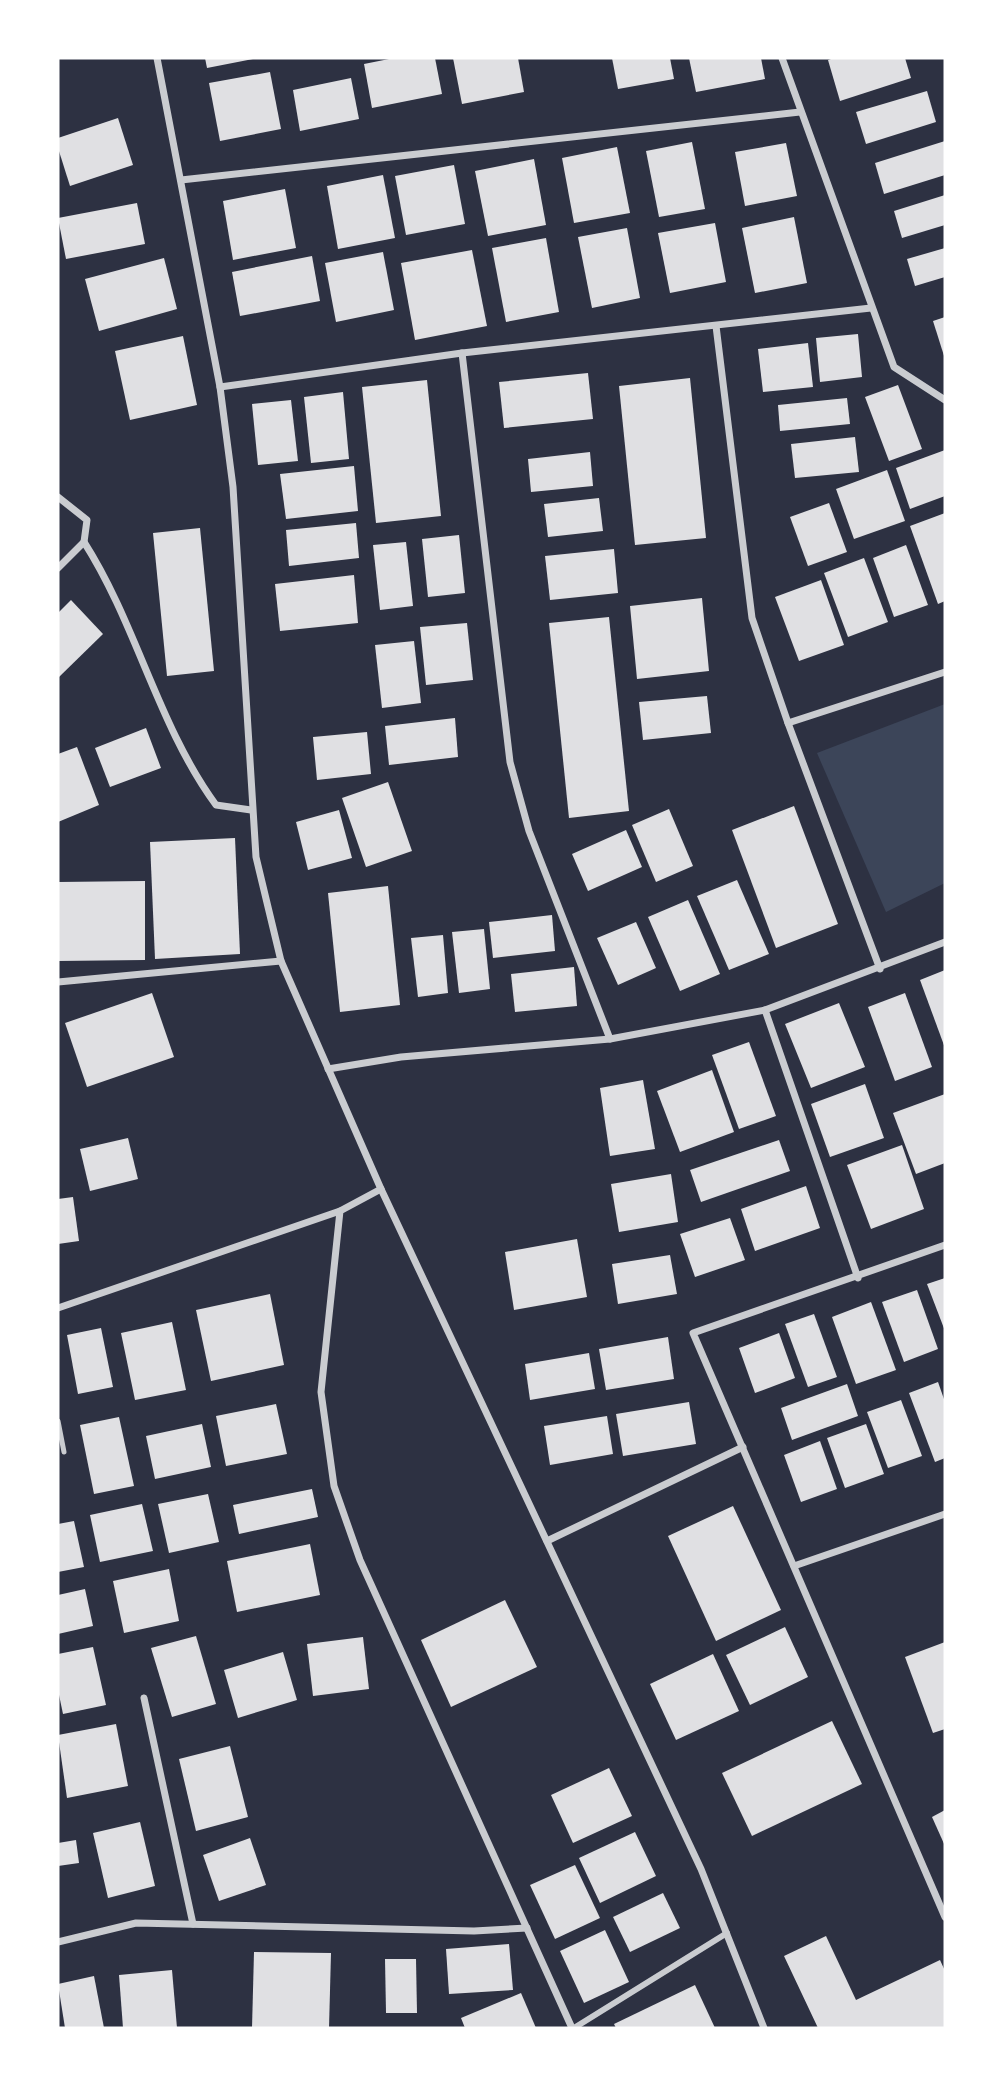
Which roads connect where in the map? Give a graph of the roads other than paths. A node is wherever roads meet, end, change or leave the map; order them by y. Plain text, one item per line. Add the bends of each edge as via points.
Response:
1 (157, 58) edge
2 (782, 58) edge
3 (800, 112) junction
4 (181, 180) junction
5 (872, 308) junction
6 (716, 327) junction
7 (463, 353) junction
8 (220, 387) junction
9 (945, 400) edge
10 (58, 497) edge
11 (84, 542) junction
12 (58, 568) edge
13 (945, 672) edge
14 (788, 723) junction
15 (251, 810) junction
16 (945, 942) edge
17 (281, 961) junction
18 (880, 969) junction
19 (58, 982) edge
20 (765, 1010) junction
21 (610, 1039) junction
22 (328, 1069) junction
23 (381, 1189) junction
24 (340, 1211) junction
25 (945, 1245) edge
26 (858, 1278) junction
27 (58, 1308) edge
28 (58, 1420) edge
29 (743, 1447) junction
30 (64, 1452) dead end
31 (945, 1514) edge
32 (547, 1541) junction
33 (794, 1566) junction
34 (144, 1698) dead end
35 (945, 1917) edge
36 (193, 1924) junction
37 (527, 1928) junction
38 (727, 1933) junction
39 (58, 1942) edge
40 (573, 2028) edge
41 (764, 2028) edge

1 - 4 street
2 - 3 street
3 - 4 street
3 - 5 street
4 - 8 street
5 - 6 street
5 - 9 street via 894,367
6 - 7 street
6 - 14 street via 752,618
7 - 8 street
7 - 21 street via 510,762 529,831
8 - 15 street via 233,486
10 - 11 street via 86,520
11 - 12 street
11 - 15 street via 103,573 191,771 216,806
13 - 14 street
14 - 18 street
15 - 17 street via 256,857
16 - 18 street
17 - 19 street
17 - 22 street
18 - 20 street
20 - 21 street
20 - 26 street
21 - 22 street via 401,1057
22 - 23 street
23 - 24 street
23 - 32 street
24 - 27 street
24 - 37 street via 321,1392 334,1486 360,1560
25 - 26 street
26 - 29 street via 694,1333
28 - 30 lane
29 - 32 street
29 - 33 street
31 - 33 street
32 - 38 street
33 - 35 street
34 - 36 street
36 - 37 street via 474,1931
36 - 39 street via 136,1923
37 - 40 street
38 - 40 street
38 - 41 street

